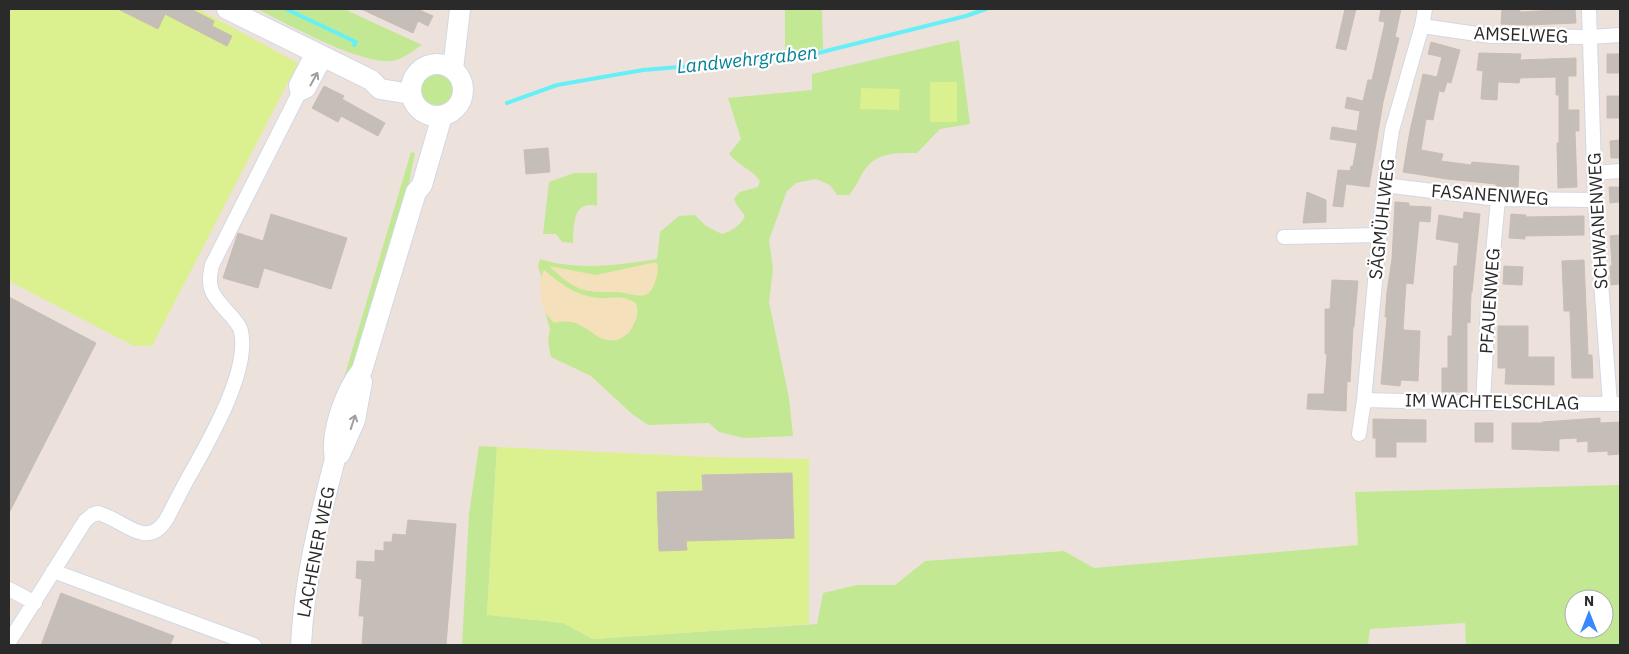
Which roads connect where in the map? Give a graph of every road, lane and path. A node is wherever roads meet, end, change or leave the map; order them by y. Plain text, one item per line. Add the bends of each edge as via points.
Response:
1 (227, 9) edge
2 (450, 9) edge
3 (460, 9) edge
4 (1425, 9) edge
5 (1589, 9) edge
6 (1422, 26) junction
7 (1620, 35) edge
8 (1590, 37) junction
9 (319, 55) junction
10 (444, 66) junction
11 (412, 87) junction
12 (435, 116) junction
13 (1620, 171) edge
14 (1594, 173) junction
15 (1384, 186) junction
16 (1498, 199) junction
17 (1595, 200) junction
18 (1380, 235) junction
19 (1284, 237) dead end
20 (1364, 400) junction
21 (1483, 403) junction
22 (1615, 404) edge
23 (1359, 434) dead end
24 (53, 571) junction
25 (9, 589) edge
26 (35, 603) junction
27 (9, 642) edge
28 (254, 645) edge
29 (301, 645) edge

1 - 9 main road
2 - 10 main road via 443,42
3 - 10 main road
4 - 6 street, SÄGMÜHLWEG
5 - 8 street, SCHWANENWEG
6 - 8 street, AMSELWEG via 1491,36
6 - 15 street, SÄGMÜHLWEG via 1392,130
7 - 8 street, AMSELWEG
8 - 14 street, SCHWANENWEG
9 - 11 main road via 371,80 383,77
9 - 24 street via 308,90 298,95 209,276 216,300 241,330 242,348 228,400 210,439 160,529 148,534 140,533 104,515 92,515
10 - 11 main road via 422,69
10 - 12 main road via 461,80 463,94 453,111
11 - 12 main road via 416,107
12 - 29 main road, LACHENER WEG via 422,185 416,192 362,370 363,381 355,420 342,451 335,459 311,562
13 - 14 street
14 - 17 street, SCHWANENWEG
15 - 16 street, FASANENWEG
15 - 18 street, SÄGMÜHLWEG
16 - 17 street, FASANENWEG
16 - 21 street, PFAUENWEG
17 - 22 street, SCHWANENWEG
18 - 19 street
18 - 20 street, SÄGMÜHLWEG
20 - 21 street, IM WACHTELSCHLAG
20 - 23 street, SÄGMÜHLWEG
21 - 22 street, IM WACHTELSCHLAG
24 - 26 street
24 - 28 street
25 - 26 street
26 - 27 street

